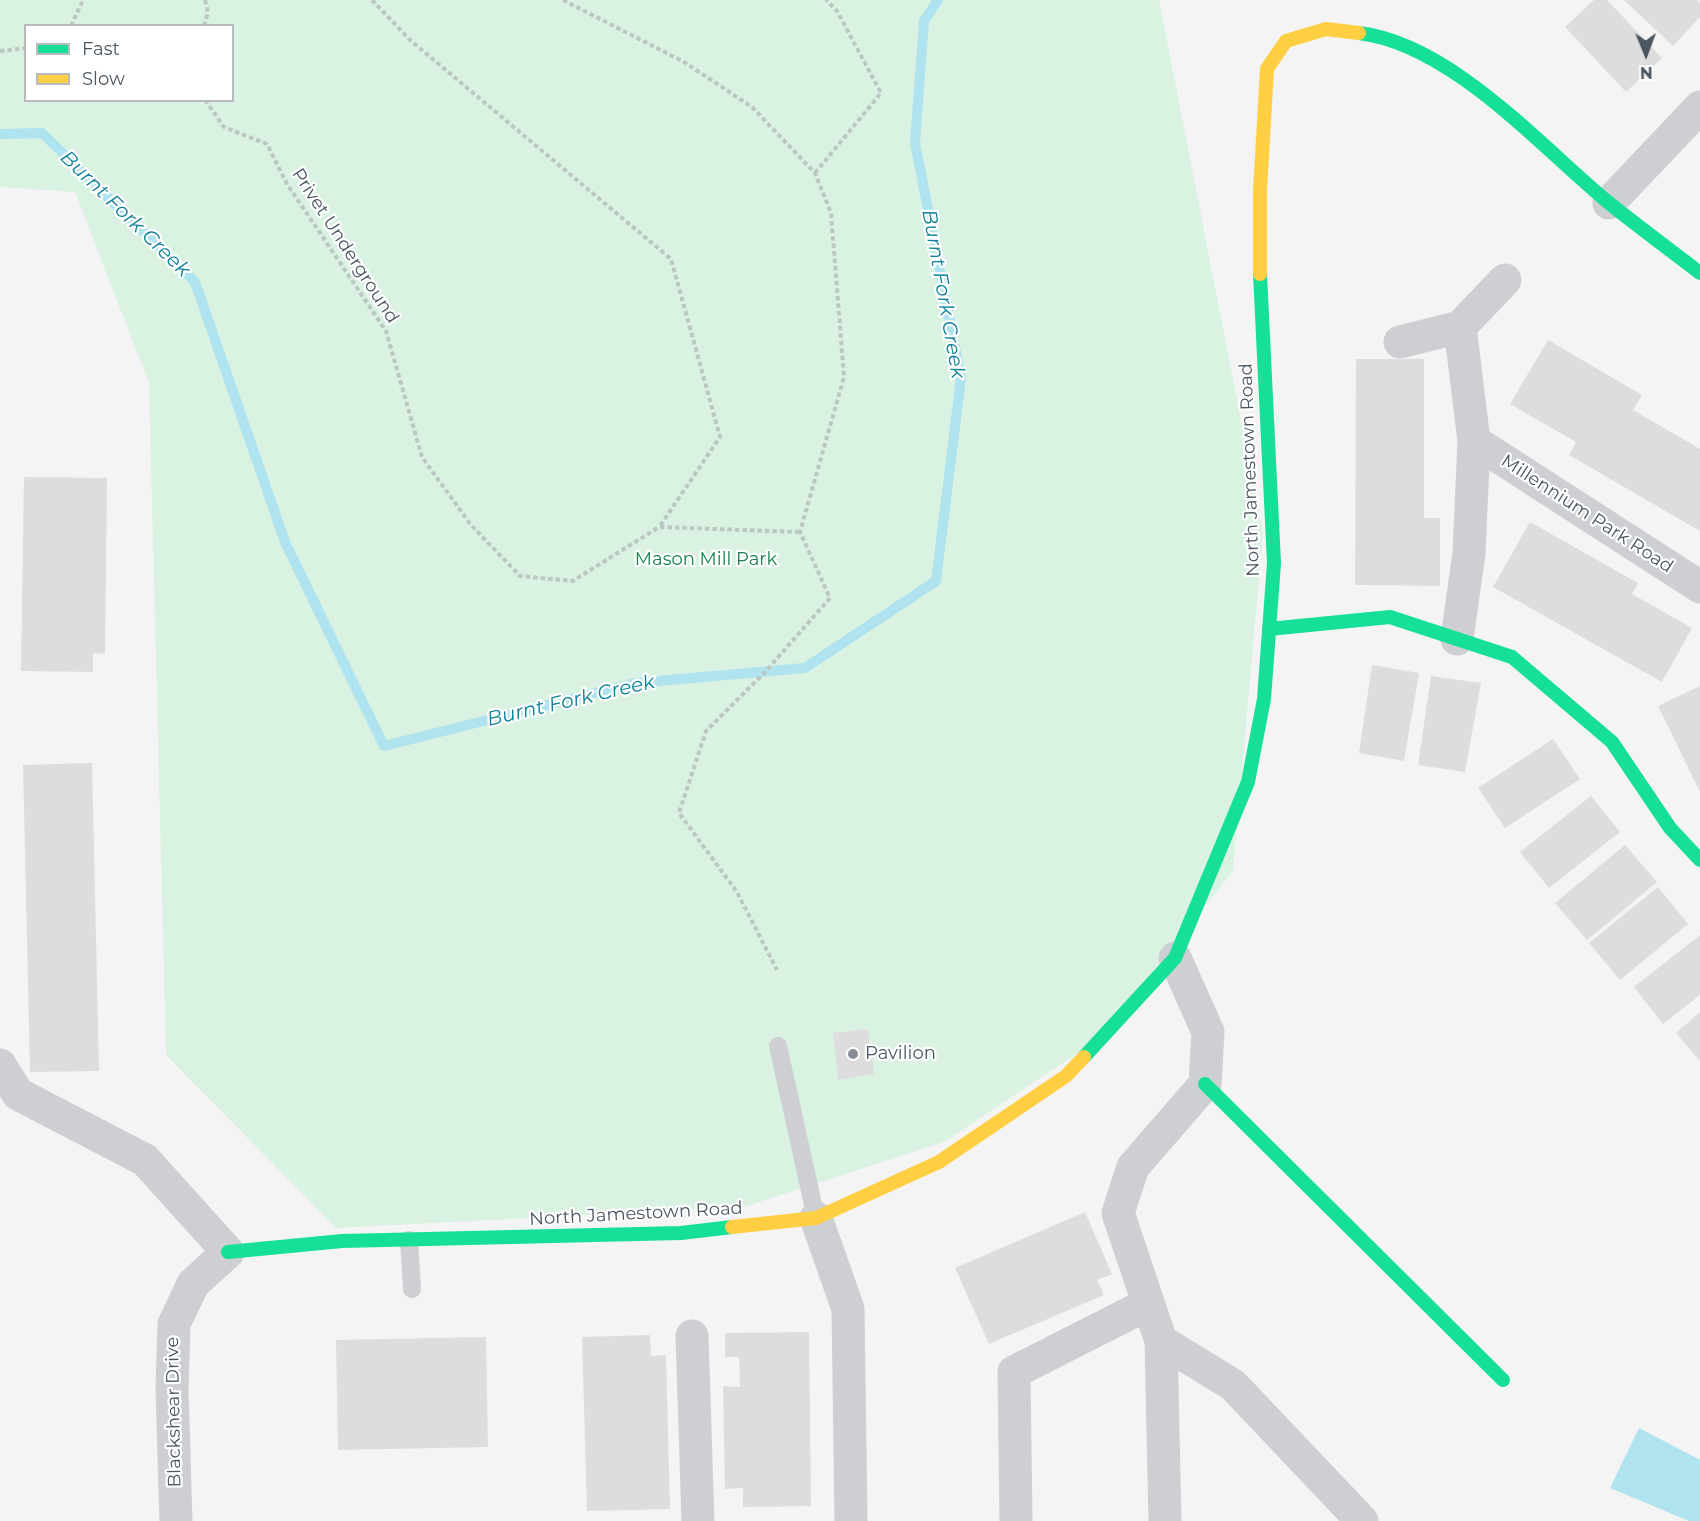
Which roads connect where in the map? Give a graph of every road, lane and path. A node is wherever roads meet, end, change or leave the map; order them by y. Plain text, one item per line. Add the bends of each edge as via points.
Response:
1 (83, 0) edge
2 (205, 0) edge
3 (372, 0) edge
4 (563, 0) edge
5 (826, 0) edge
6 (72, 24) edge
7 (205, 24) edge
8 (24, 48) edge
9 (0, 51) edge
10 (206, 102) edge
11 (1700, 107) edge
12 (815, 173) junction
13 (1609, 203) junction
14 (1700, 273) edge
15 (1505, 280) dead end
16 (1460, 327) junction
17 (1400, 342) dead end
18 (1474, 441) junction
19 (659, 527) junction
20 (800, 532) junction
21 (1700, 587) edge
22 (1269, 629) junction
23 (1457, 639) junction
24 (1700, 860) edge
25 (1175, 958) junction
26 (777, 970) dead end
27 (778, 1046) dead end
28 (0, 1065) edge
29 (1206, 1084) junction
30 (816, 1218) junction
31 (410, 1240) junction
32 (228, 1252) junction
33 (412, 1289) dead end
34 (1148, 1304) junction
35 (692, 1336) dead end
36 (1161, 1341) junction
37 (1503, 1380) dead end
38 (176, 1521) edge
39 (698, 1521) edge
40 (851, 1521) edge
41 (1016, 1521) edge
42 (1165, 1521) edge
43 (1362, 1521) edge

1 - 6 path
2 - 7 path via 208,12
3 - 19 path via 410,40 671,259 720,437
4 - 12 path via 684,62 752,107
5 - 12 path via 837,11 880,93
8 - 9 path
10 - 19 path, Privet Underground via 224,127 267,144 287,184 386,331 422,457 471,525 520,576 573,581
11 - 13 street
12 - 20 path via 831,213 844,377
13 - 14 street, North Jamestown Road
13 - 22 street, North Jamestown Road via 1455,72 1385,36 1326,29 1286,41 1267,69 1260,191 1260,309 1274,563
15 - 16 street
16 - 17 street
16 - 18 street
18 - 21 street, Millennium Park Road
18 - 23 street via 1469,553
19 - 20 path
20 - 26 path via 830,598 706,731 679,813 737,892
22 - 23 street via 1390,617
22 - 25 street, North Jamestown Road via 1264,699 1248,782
23 - 24 street via 1512,657 1612,742 1670,828
25 - 29 street via 1208,1032
25 - 30 street, North Jamestown Road via 1066,1076 939,1162
27 - 30 lane
28 - 32 street via 18,1094 145,1160
29 - 34 street via 1133,1167 1118,1213
29 - 37 street
30 - 31 street, North Jamestown Road via 681,1233
30 - 40 street via 848,1309
31 - 32 street, North Jamestown Road via 342,1241
31 - 33 lane
32 - 38 street, Blackshear Drive via 193,1284 174,1324
34 - 36 street
34 - 41 street via 1014,1372
35 - 39 street
36 - 42 street
36 - 43 street via 1233,1385

